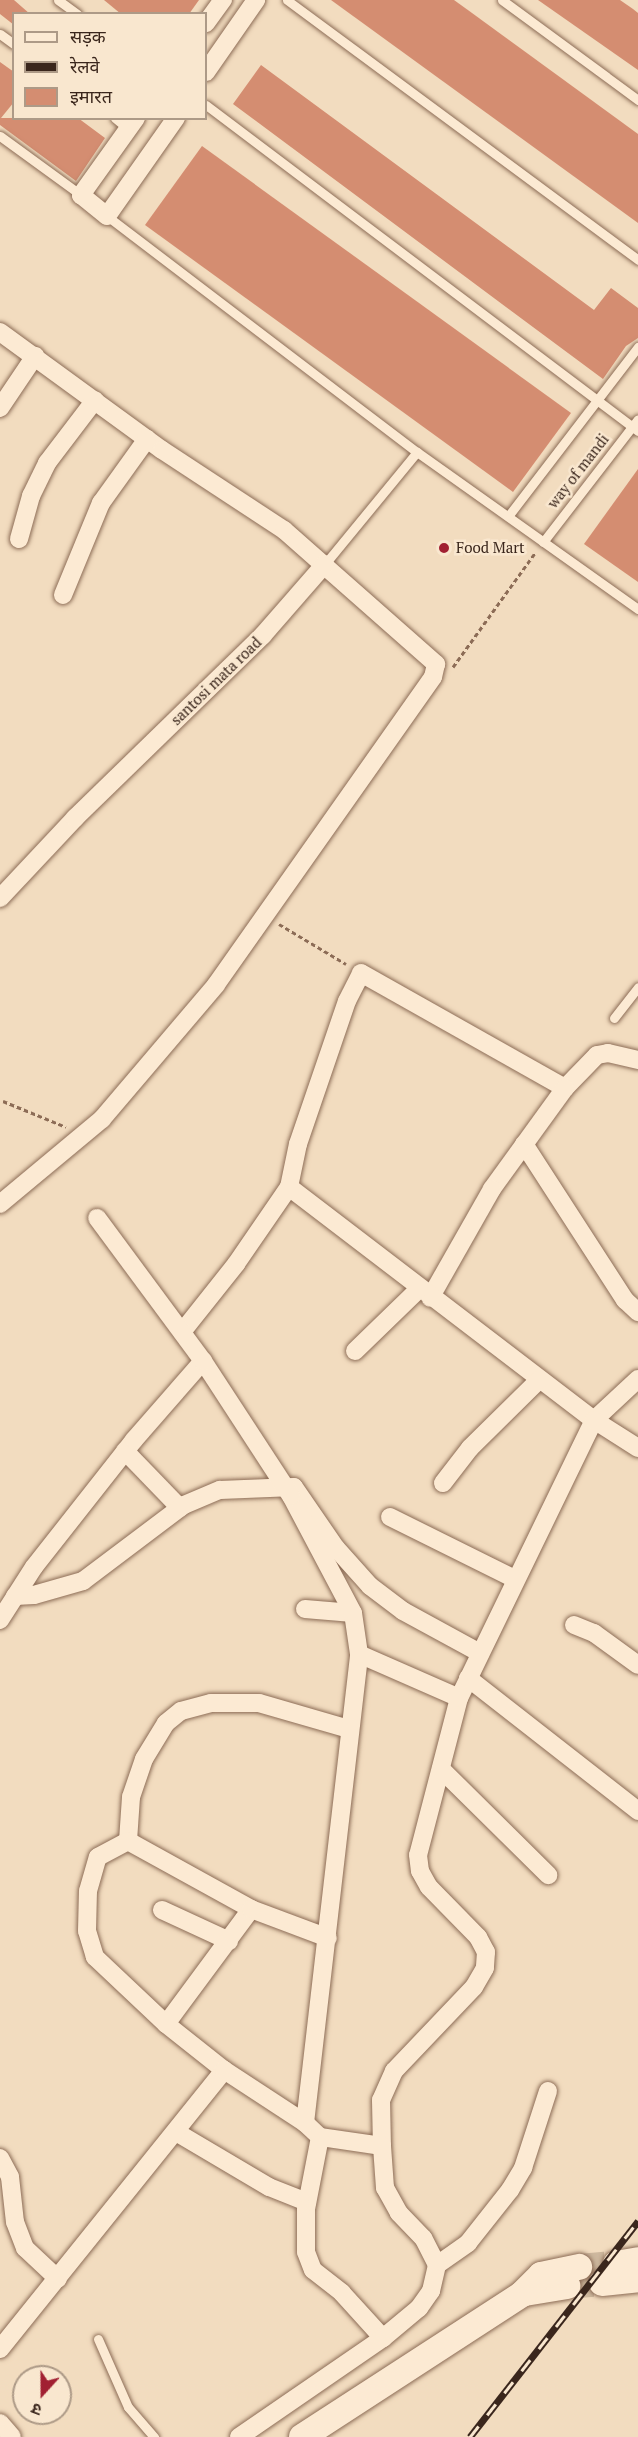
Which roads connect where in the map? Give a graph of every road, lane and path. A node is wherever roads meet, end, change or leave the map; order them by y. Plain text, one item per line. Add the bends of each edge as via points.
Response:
1 (58, 0) edge
2 (223, 0) edge
3 (256, 0) edge
4 (287, 0) edge
5 (501, 0) edge
6 (74, 12) edge
7 (207, 22) edge
8 (207, 71) edge
9 (638, 100) edge
10 (207, 106) edge
11 (175, 120) edge
12 (126, 122) edge
13 (0, 136) edge
14 (81, 195) junction
15 (107, 216) junction
16 (638, 260) edge
17 (0, 332) edge
18 (638, 347) edge
19 (35, 356) junction
20 (95, 400) junction
21 (597, 402) junction
22 (0, 408) edge
23 (638, 418) edge
24 (635, 429) edge
25 (147, 439) junction
26 (417, 452) junction
27 (509, 515) junction
28 (19, 538) dead end
29 (543, 542) junction
30 (325, 564) junction
31 (63, 595) dead end
32 (638, 609) edge
33 (0, 898) edge
34 (273, 920) dead end
35 (361, 973) junction
36 (638, 987) edge
37 (614, 1018) dead end
38 (638, 1060) edge
39 (565, 1088) junction
40 (3, 1101) dead end
41 (83, 1134) junction
42 (524, 1144) junction
43 (290, 1187) junction
44 (0, 1204) edge
45 (97, 1218) dead end
46 (424, 1294) junction
47 (638, 1312) edge
48 (182, 1332) junction
49 (355, 1351) dead end
50 (203, 1361) junction
51 (638, 1379) edge
52 (539, 1380) junction
53 (594, 1420) junction
54 (638, 1448) edge
55 (125, 1451) junction
56 (443, 1483) dead end
57 (285, 1488) junction
58 (180, 1508) junction
59 (390, 1517) dead end
60 (515, 1579) junction
61 (15, 1596) junction
62 (305, 1609) dead end
63 (353, 1613) junction
64 (0, 1620) edge
65 (574, 1625) dead end
66 (480, 1653) junction
67 (359, 1654) junction
68 (638, 1665) edge
69 (468, 1678) junction
70 (459, 1698) junction
71 (349, 1729) junction
72 (441, 1768) junction
73 (638, 1811) edge
74 (128, 1841) junction
75 (548, 1875) dead end
76 (251, 1909) junction
77 (162, 1910) dead end
78 (328, 1938) junction
79 (229, 1941) junction
80 (166, 2024) junction
81 (224, 2070) junction
82 (548, 2091) dead end
83 (305, 2123) junction
84 (176, 2132) junction
85 (320, 2137) junction
86 (382, 2146) junction
87 (0, 2158) edge
88 (5, 2181) edge
89 (308, 2202) junction
90 (437, 2265) junction
91 (619, 2269) tunnel mouth
92 (573, 2276) tunnel mouth
93 (58, 2279) junction
94 (638, 2279) edge
95 (383, 2338) junction
96 (98, 2339) dead end
97 (0, 2349) edge
98 (0, 2423) edge
99 (12, 2437) edge
100 (154, 2437) edge
101 (239, 2437) edge
102 (302, 2437) edge

1 - 6 lane
2 - 7 street
3 - 8 street
4 - 16 lane
5 - 9 lane
10 - 21 lane
11 - 15 street
12 - 14 street
13 - 14 lane
14 - 15 street
15 - 26 lane
17 - 19 street
18 - 21 lane
19 - 20 street
19 - 22 street
20 - 25 street
20 - 28 street via 47,463 31,495
21 - 24 lane
21 - 27 lane
23 - 24 lane, way of mandi
24 - 29 lane, way of mandi
25 - 30 street via 284,530
25 - 31 street via 101,503
26 - 27 lane
26 - 30 lane, santosi mata road
27 - 29 lane
29 - 32 lane
30 - 33 street, santosi mata road via 263,635 75,818
30 - 41 street via 430,656 436,664 433,677 216,985 102,1119
34 - 35 path
35 - 39 street
35 - 43 street via 347,1001 302,1133
36 - 37 lane
38 - 39 street via 608,1053 597,1055
39 - 42 street
40 - 41 path
41 - 44 street
42 - 46 street
42 - 47 street via 625,1300
43 - 46 street
43 - 48 street
45 - 48 street
46 - 49 street
46 - 52 street
48 - 50 street
50 - 55 street
50 - 57 street
51 - 53 street
52 - 53 street
52 - 56 street via 470,1448
53 - 54 street
53 - 60 street
55 - 58 street
55 - 61 street
57 - 58 street via 220,1490
57 - 63 street
57 - 66 street via 294,1487 336,1548 370,1586 403,1611
58 - 61 street via 83,1581 34,1595
59 - 60 street
60 - 66 street
61 - 64 street
62 - 63 street
63 - 67 street
65 - 68 street via 594,1633
66 - 69 street
67 - 70 street
67 - 71 street
69 - 70 street
69 - 73 street
70 - 72 street
71 - 74 street via 259,1703 211,1703 181,1711 166,1723 144,1759 130,1797
71 - 78 street
72 - 75 street
72 - 86 street via 418,1855 420,1871 429,1887 478,1937 486,1952 485,1968 474,1987 394,2071 381,2100
74 - 76 street
74 - 80 street via 106,1850 94,1868 88,1892 89,1944 110,1974
76 - 78 street
76 - 79 street
77 - 79 street
78 - 83 street
79 - 80 street
80 - 81 street
81 - 83 street
81 - 84 street
82 - 90 street via 522,2168 510,2190 468,2243
83 - 85 street
84 - 89 street via 259,2182
84 - 93 street
85 - 86 street
85 - 89 street
86 - 90 street via 385,2188 399,2213 423,2238
87 - 88 street
88 - 93 street via 25,2248
89 - 95 street via 306,2252 313,2270 342,2293
90 - 95 street via 431,2290 419,2308
91 - 94 main road
92 - 102 main road via 522,2294
93 - 97 street
95 - 101 street
96 - 100 lane via 128,2407
98 - 99 street

